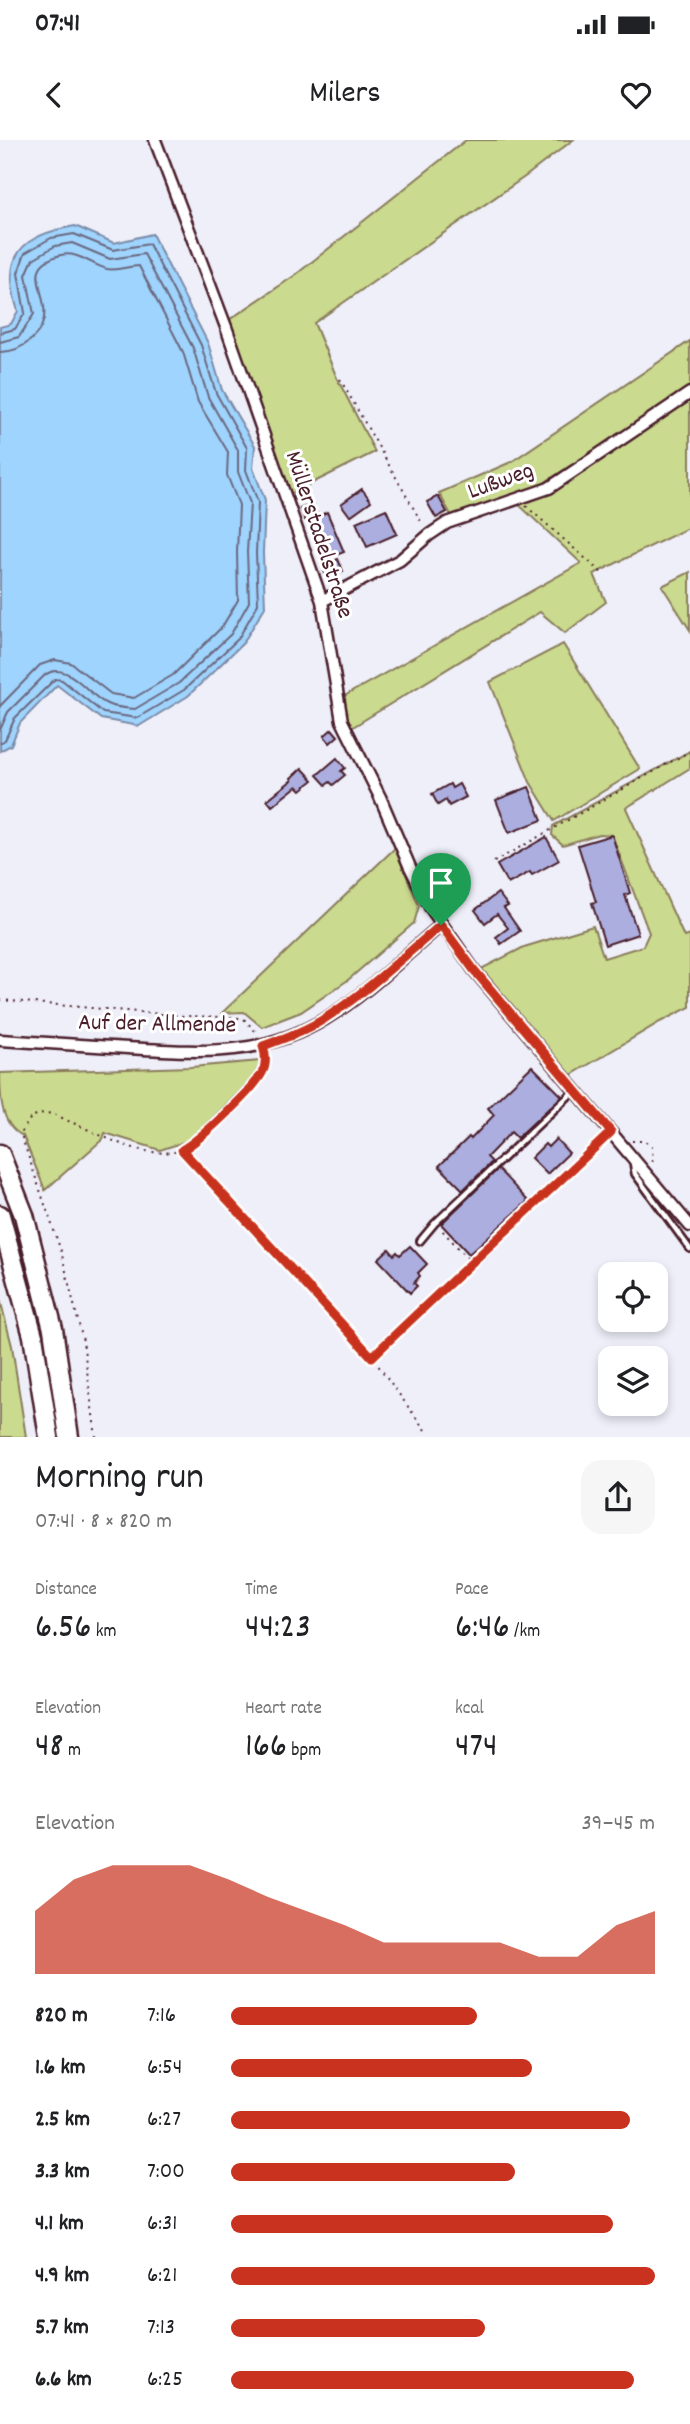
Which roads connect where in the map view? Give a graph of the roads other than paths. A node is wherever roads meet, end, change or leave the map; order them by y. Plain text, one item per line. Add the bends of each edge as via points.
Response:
1 (155, 140) edge
2 (690, 393) edge
3 (322, 601) junction
4 (441, 925) junction
5 (0, 1041) edge
6 (575, 1089) junction
7 (0, 1154) edge
8 (633, 1159) junction
9 (0, 1215) edge
10 (690, 1226) edge
11 (420, 1241) dead end
12 (690, 1249) edge
13 (50, 1437) edge
14 (69, 1437) edge

1 - 3 street, Müllerstadelstraße
2 - 3 street, Lußweg via 549,488 447,523 400,560
3 - 4 street, Müllerstadelstraße via 342,721
4 - 5 street, Auf der Allmende via 326,1019 263,1046 203,1052
4 - 6 street, Müllerstadelstraße
6 - 8 street, Müllerstadelstraße
6 - 11 lane
7 - 14 highway via 24,1215 53,1329
8 - 10 street, Müllerstadelstraße
8 - 12 lane via 635,1174
9 - 13 highway via 33,1336

